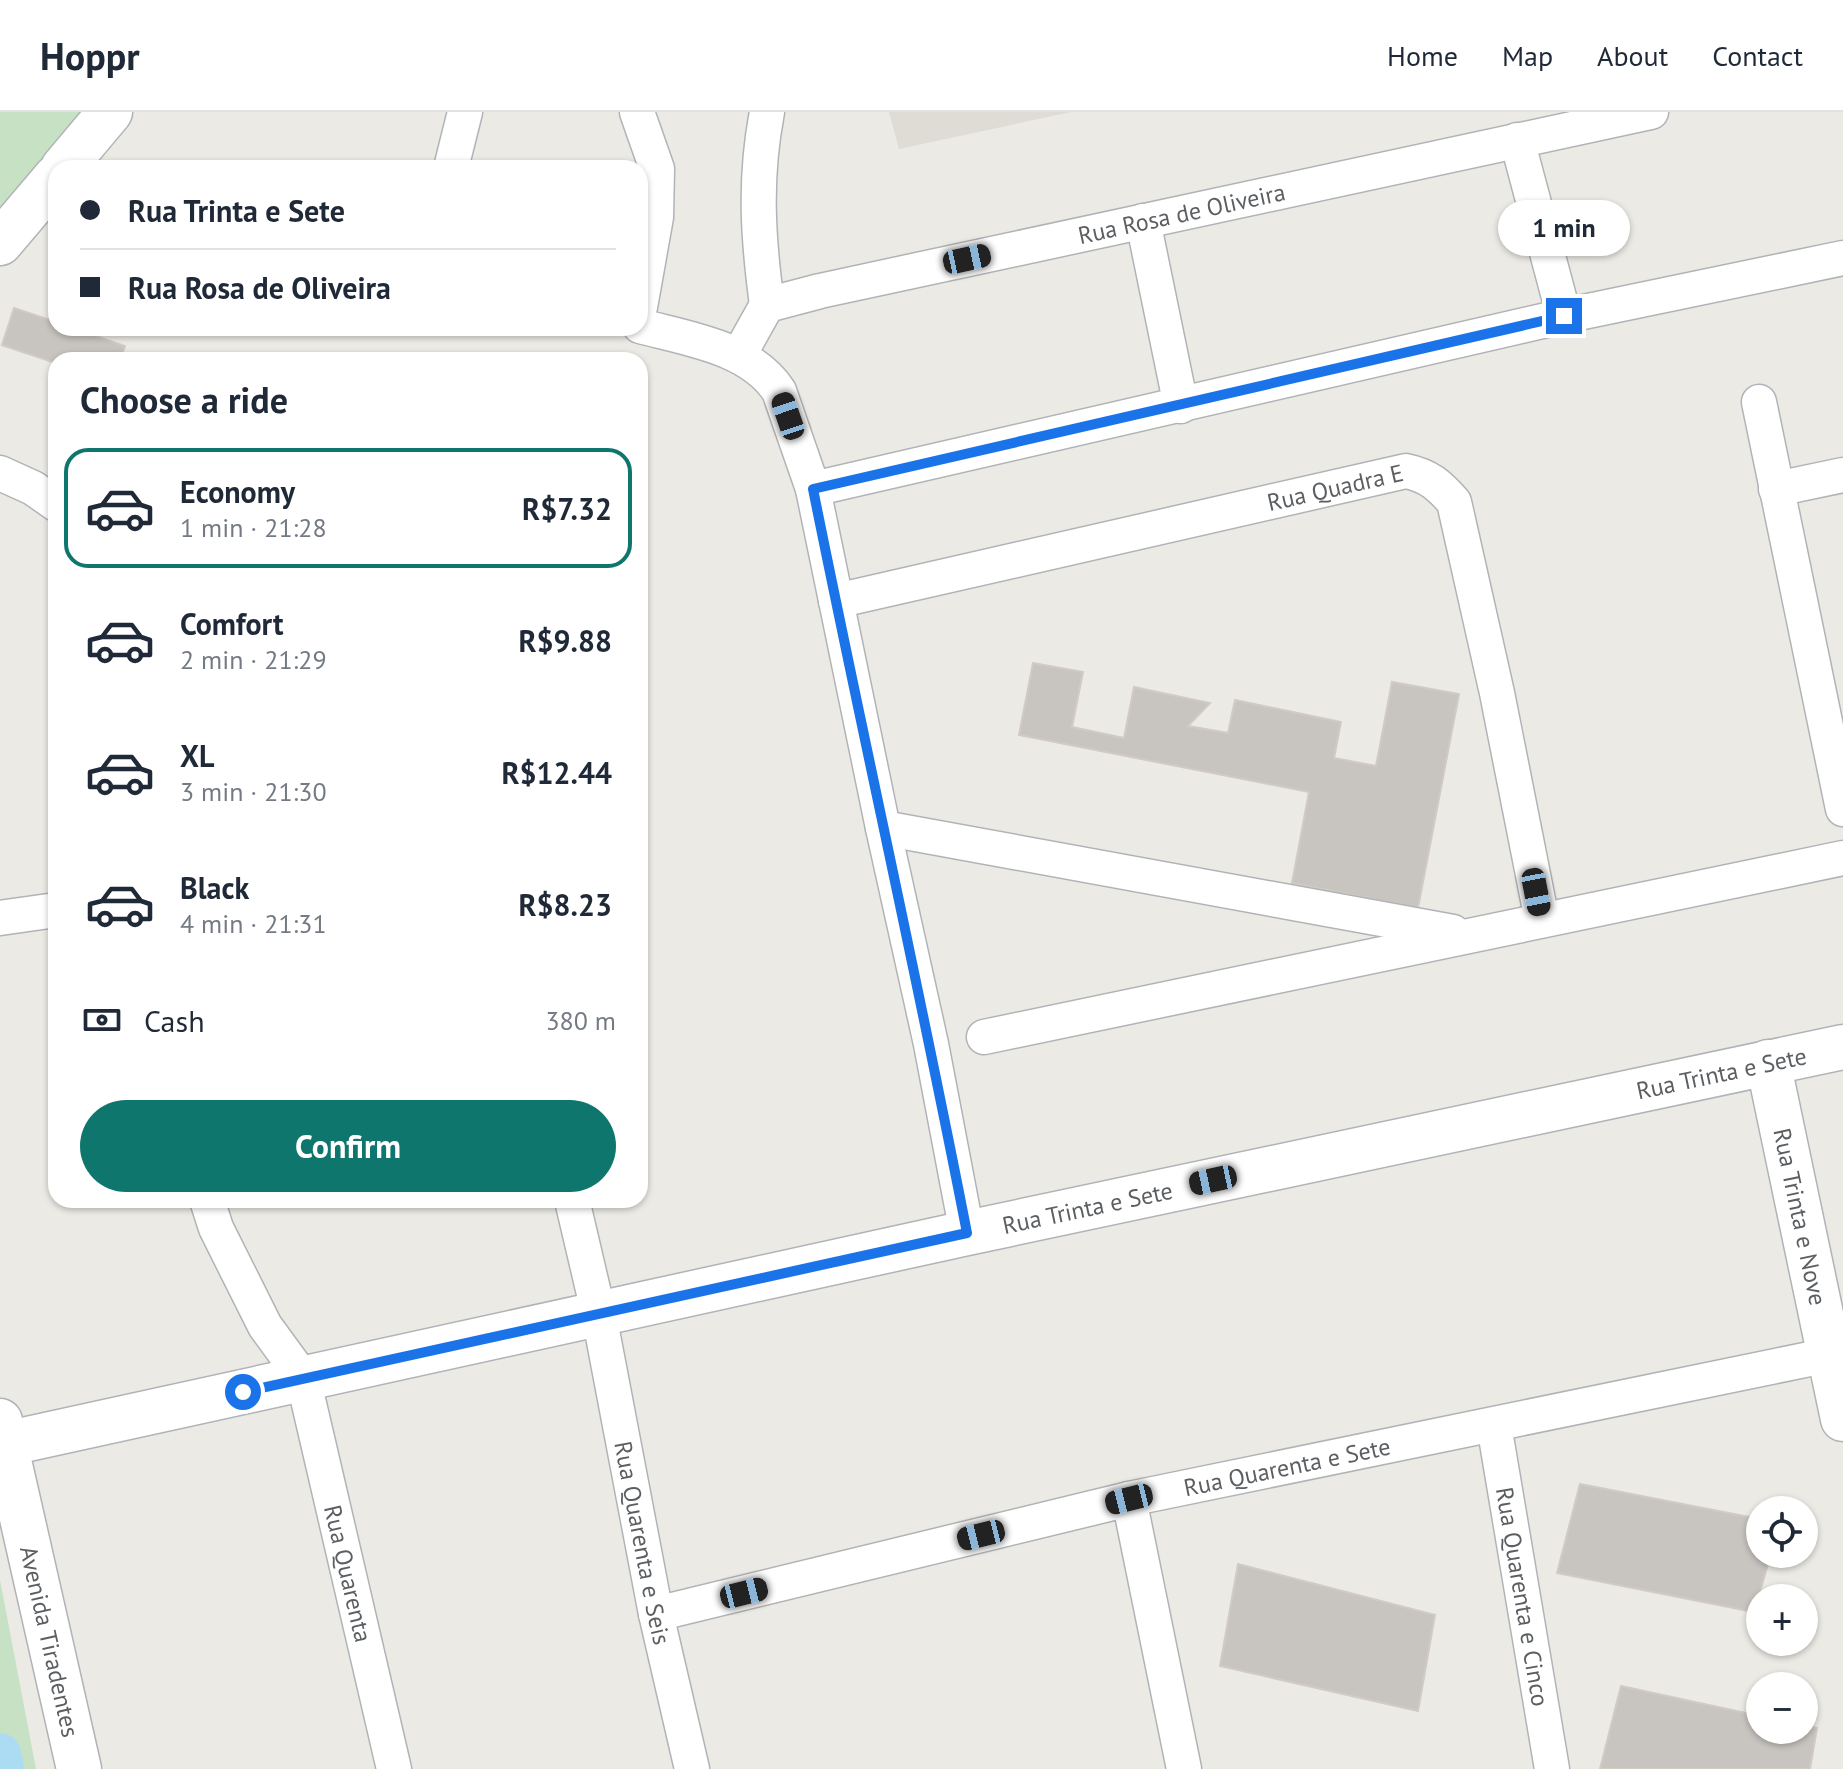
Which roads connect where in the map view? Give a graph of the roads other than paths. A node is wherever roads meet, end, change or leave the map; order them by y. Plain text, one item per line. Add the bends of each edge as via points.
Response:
1 (110, 112) edge
2 (465, 112) edge
3 (637, 112) edge
4 (767, 112) edge
5 (1651, 112) edge
6 (1517, 140) junction
7 (70, 160) edge
8 (453, 160) edge
9 (48, 186) edge
10 (1143, 221) junction
11 (0, 243) edge
12 (1843, 258) edge
13 (648, 262) edge
14 (767, 305) junction
15 (1564, 316) junction
16 (648, 328) edge
17 (739, 355) junction
18 (1759, 402) dead end
19 (1181, 406) junction
20 (0, 473) edge
21 (1843, 475) edge
22 (813, 489) junction
23 (1776, 489) junction
24 (48, 498) edge
25 (836, 601) junction
26 (1832, 698) edge
27 (1843, 809) edge
28 (883, 828) junction
29 (1843, 858) edge
30 (48, 911) edge
31 (0, 918) edge
32 (1542, 920) junction
33 (1469, 935) junction
34 (984, 1037) dead end
35 (1843, 1047) edge
36 (1768, 1062) junction
37 (210, 1208) edge
38 (574, 1208) edge
39 (967, 1233) junction
40 (599, 1315) junction
41 (1829, 1355) junction
42 (303, 1378) junction
43 (1843, 1419) edge
44 (1494, 1425) junction
45 (2, 1433) edge
46 (1129, 1499) junction
47 (656, 1614) junction
48 (79, 1769) edge
49 (394, 1769) edge
50 (692, 1769) edge
51 (1184, 1769) edge
52 (1552, 1769) edge

1 - 7 street
2 - 8 street
3 - 13 street via 657,169
4 - 14 street via 757,200
5 - 6 street, Rua Rosa de Oliveira
6 - 10 street, Rua Rosa de Oliveira
6 - 15 street
9 - 11 street
10 - 14 street, Rua Rosa de Oliveira
10 - 19 street
12 - 15 street
14 - 17 street
15 - 19 street
16 - 17 street
17 - 22 street via 770,377 779,391
18 - 23 street
19 - 22 street
20 - 24 street
21 - 23 street
22 - 25 street
23 - 26 street
25 - 28 street
25 - 32 street, Rua Quadra E via 1406,471 1422,474 1454,502
26 - 27 street
28 - 33 street
28 - 39 street
29 - 32 street
30 - 31 street
32 - 33 street
33 - 34 street
35 - 36 street, Rua Trinta e Sete
36 - 39 street, Rua Trinta e Sete
36 - 41 street, Rua Trinta e Nove
37 - 42 street via 265,1326
38 - 40 street, Rua Quarenta e Seis
39 - 40 street, Rua Trinta e Sete
40 - 42 street, Rua Trinta e Sete
40 - 47 street, Rua Quarenta e Seis
41 - 43 street, Rua Trinta e Nove
41 - 44 street, Rua Quarenta e Sete
42 - 45 street, Rua Trinta e Sete
42 - 49 street, Rua Quarenta
44 - 46 street, Rua Quarenta e Sete
44 - 52 street, Rua Quarenta e Cinco
45 - 48 street, Avenida Tiradentes
46 - 47 street, Rua Quarenta e Sete
46 - 51 street
47 - 50 street, Rua Quarenta e Seis

